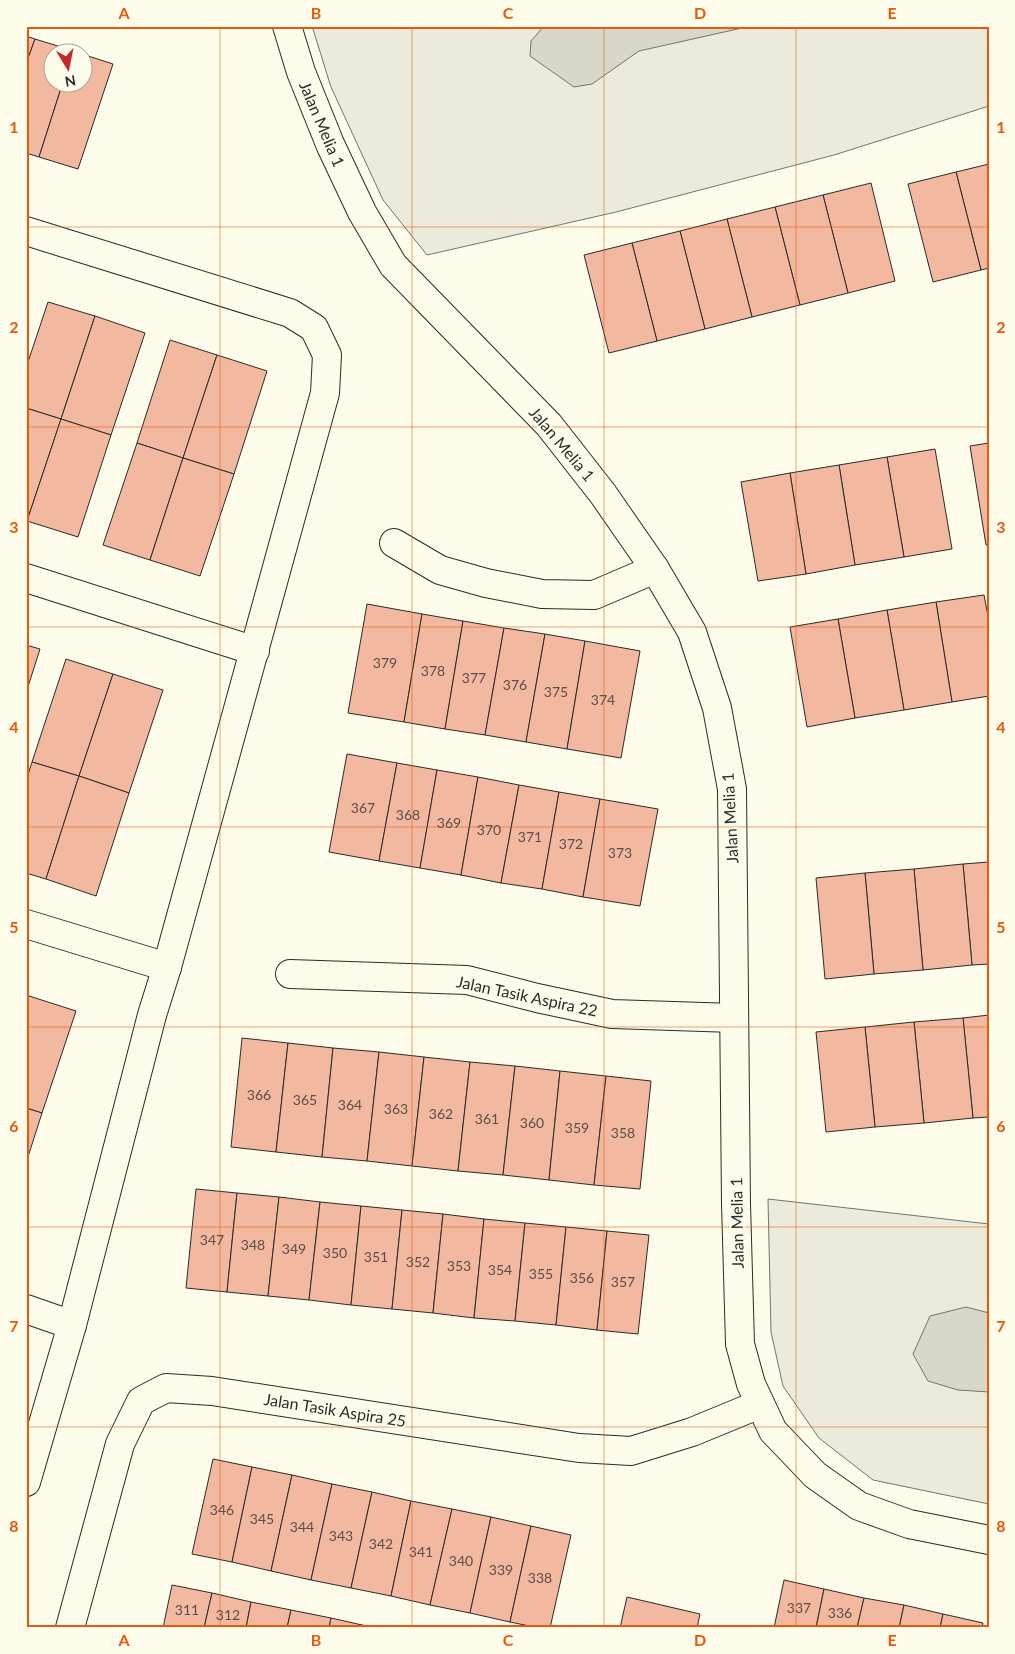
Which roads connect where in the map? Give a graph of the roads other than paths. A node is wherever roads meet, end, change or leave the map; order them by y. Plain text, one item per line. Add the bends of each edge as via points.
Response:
1 (287, 26) edge
2 (26, 231) edge
3 (394, 543) dead end
4 (655, 569) junction
5 (26, 578) edge
6 (254, 651) junction
7 (26, 924) edge
8 (167, 967) junction
9 (290, 974) dead end
10 (734, 1018) junction
11 (26, 1309) edge
12 (72, 1325) junction
13 (760, 1404) junction
14 (26, 1482) edge
15 (989, 1540) edge
16 (70, 1628) edge

1 - 4 street, Jalan Melia 1 via 301,72 330,144 362,212 393,264 549,425 603,494
2 - 6 street via 290,313 314,328 327,355 325,393
3 - 4 street via 440,570 542,594 594,595
4 - 10 street, Jalan Melia 1 via 692,632 717,708 732,789
5 - 6 street
6 - 8 street
7 - 8 street
8 - 12 street
9 - 10 street, Jalan Tasik Aspira 22 via 467,980 612,1014
10 - 13 street, Jalan Melia 1 via 740,1344
11 - 12 street
12 - 14 street
13 - 15 street, Jalan Melia 1 via 773,1431 815,1475 860,1506 909,1524
13 - 16 street, Jalan Tasik Aspira 25 via 692,1432 631,1451 579,1448 212,1391 166,1388 141,1401 120,1444

